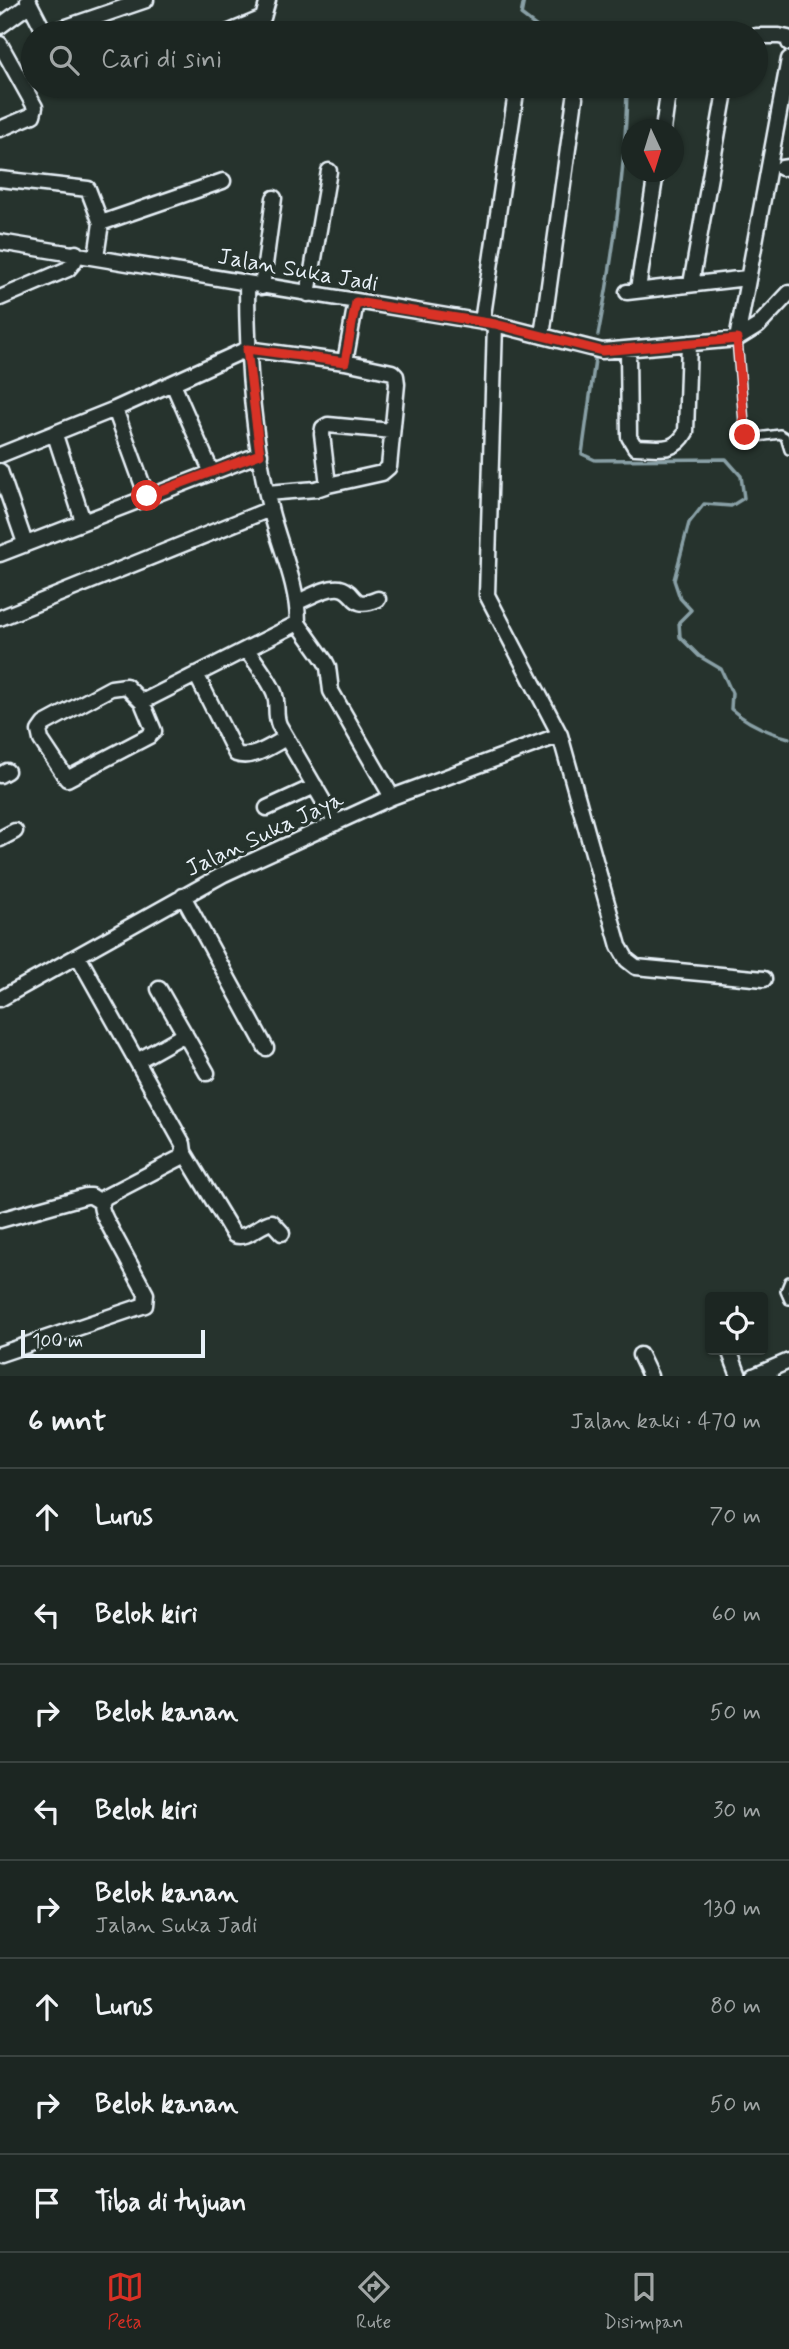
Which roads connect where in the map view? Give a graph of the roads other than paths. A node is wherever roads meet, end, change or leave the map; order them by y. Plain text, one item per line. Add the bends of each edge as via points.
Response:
1 (146, 0) edge
2 (268, 0) edge
3 (29, 2) edge
4 (40, 21) edge
5 (83, 21) edge
6 (256, 21) edge
7 (0, 26) edge
8 (768, 36) edge
9 (789, 43) edge
10 (0, 44) edge
11 (789, 59) edge
12 (21, 82) edge
13 (30, 98) edge
14 (516, 98) edge
15 (575, 98) edge
16 (668, 98) edge
17 (724, 98) edge
18 (785, 108) edge
19 (665, 119) edge
20 (0, 129) edge
21 (329, 171) dead end
22 (0, 179) edge
23 (223, 181) dead end
24 (654, 182) edge
25 (275, 198) dead end
26 (101, 223) junction
27 (0, 242) edge
28 (75, 253) junction
29 (96, 257) junction
30 (747, 278) junction
31 (247, 284) junction
32 (691, 284) junction
33 (262, 287) junction
34 (789, 293) edge
35 (309, 294) junction
36 (0, 298) edge
37 (356, 302) junction
38 (488, 323) junction
39 (542, 336) junction
40 (737, 339) junction
41 (689, 343) junction
42 (247, 349) junction
43 (628, 349) junction
44 (345, 362) junction
45 (173, 384) junction
46 (115, 409) junction
47 (392, 431) junction
48 (55, 435) junction
49 (789, 450) edge
50 (260, 454) junction
51 (0, 455) edge
52 (0, 471) edge
53 (212, 473) junction
54 (328, 485) junction
55 (267, 493) junction
56 (147, 496) junction
57 (270, 509) junction
58 (83, 521) junction
59 (25, 543) junction
60 (0, 554) edge
61 (378, 599) dead end
62 (298, 602) junction
63 (0, 618) edge
64 (299, 622) junction
65 (247, 650) junction
66 (196, 674) junction
67 (142, 702) junction
68 (560, 735) junction
69 (286, 738) junction
70 (315, 786) junction
71 (392, 797) junction
72 (267, 808) dead end
73 (336, 823) junction
74 (15, 831) dead end
75 (0, 839) edge
76 (183, 897) junction
77 (78, 956) junction
78 (764, 979) dead end
79 (159, 989) dead end
80 (0, 999) edge
81 (185, 1034) junction
82 (265, 1048) dead end
83 (137, 1061) junction
84 (207, 1073) dead end
85 (184, 1152) junction
86 (101, 1202) junction
87 (0, 1220) edge
88 (282, 1233) dead end
89 (789, 1281) edge
90 (789, 1300) edge
91 (0, 1354) edge
92 (640, 1355) dead end
93 (731, 1355) edge
94 (789, 1361) edge
95 (769, 1373) edge
96 (650, 1376) edge
97 (739, 1376) edge
98 (754, 1376) edge

1 - 5 street
2 - 6 street via 263,18
3 - 4 street
3 - 7 street
8 - 9 street via 788,38
10 - 12 street
11 - 18 street
13 - 20 street via 33,115
14 - 38 street
15 - 39 street
16 - 19 street
17 - 32 street
18 - 30 street
21 - 35 street
22 - 26 street via 88,189
23 - 26 street
24 - 32 street via 633,290
25 - 33 street
26 - 29 street
27 - 28 street, Jalan Suka Jadi
28 - 29 street, Jalan Suka Jadi
28 - 36 street via 68,269
29 - 31 street, Jalan Suka Jadi
30 - 32 street
30 - 40 street
31 - 33 street, Jalan Suka Jadi
31 - 42 street
33 - 35 street, Jalan Suka Jadi
34 - 40 street via 758,326
35 - 37 street, Jalan Suka Jadi
37 - 38 street, Jalan Suka Jadi
37 - 44 street
38 - 39 street, Jalan Suka Jadi
38 - 68 street via 487,595
39 - 43 street, Jalan Suka Jadi via 595,350
40 - 41 street, Jalan Suka Jadi
40 - 49 lane via 745,435 780,434
41 - 43 street, Jalan Suka Jadi
41 - 43 street via 686,432 673,447 635,447 631,443
42 - 44 street
42 - 45 street
42 - 50 street
44 - 47 street via 387,369 396,376
45 - 46 street
45 - 53 street
46 - 48 street
46 - 56 street
47 - 54 street via 387,471
47 - 54 street via 323,428
48 - 51 street
48 - 58 street
50 - 53 street
50 - 55 street
52 - 59 street
53 - 56 street
54 - 55 street
55 - 57 street
56 - 58 street
57 - 62 street
57 - 63 street
58 - 59 street
59 - 60 street
61 - 62 street via 361,603 337,587
62 - 64 street
64 - 65 street
64 - 71 street via 325,661 331,691
65 - 66 street
65 - 69 street via 274,692 275,715
66 - 67 street
66 - 69 street via 236,754 252,755
67 - 67 street via 154,731 67,779 41,740 39,731 44,724 111,688 126,686
68 - 71 street, Jalan Suka Jaya
68 - 78 street via 627,961 636,967
69 - 70 street
70 - 72 street
70 - 73 street
71 - 73 street, Jalan Suka Jaya
73 - 76 street, Jalan Suka Jaya
74 - 75 street
76 - 77 street, Jalan Suka Jaya
76 - 82 street
77 - 80 street, Jalan Suka Jaya
77 - 83 street
79 - 81 street
81 - 83 street
81 - 84 street
83 - 85 street
85 - 86 street
85 - 88 street via 234,1235 246,1236 267,1222
86 - 87 street via 86,1196
86 - 91 street via 146,1294 145,1305
89 - 90 lane via 785,1291
92 - 96 street
93 - 97 street
94 - 95 street
95 - 98 street

